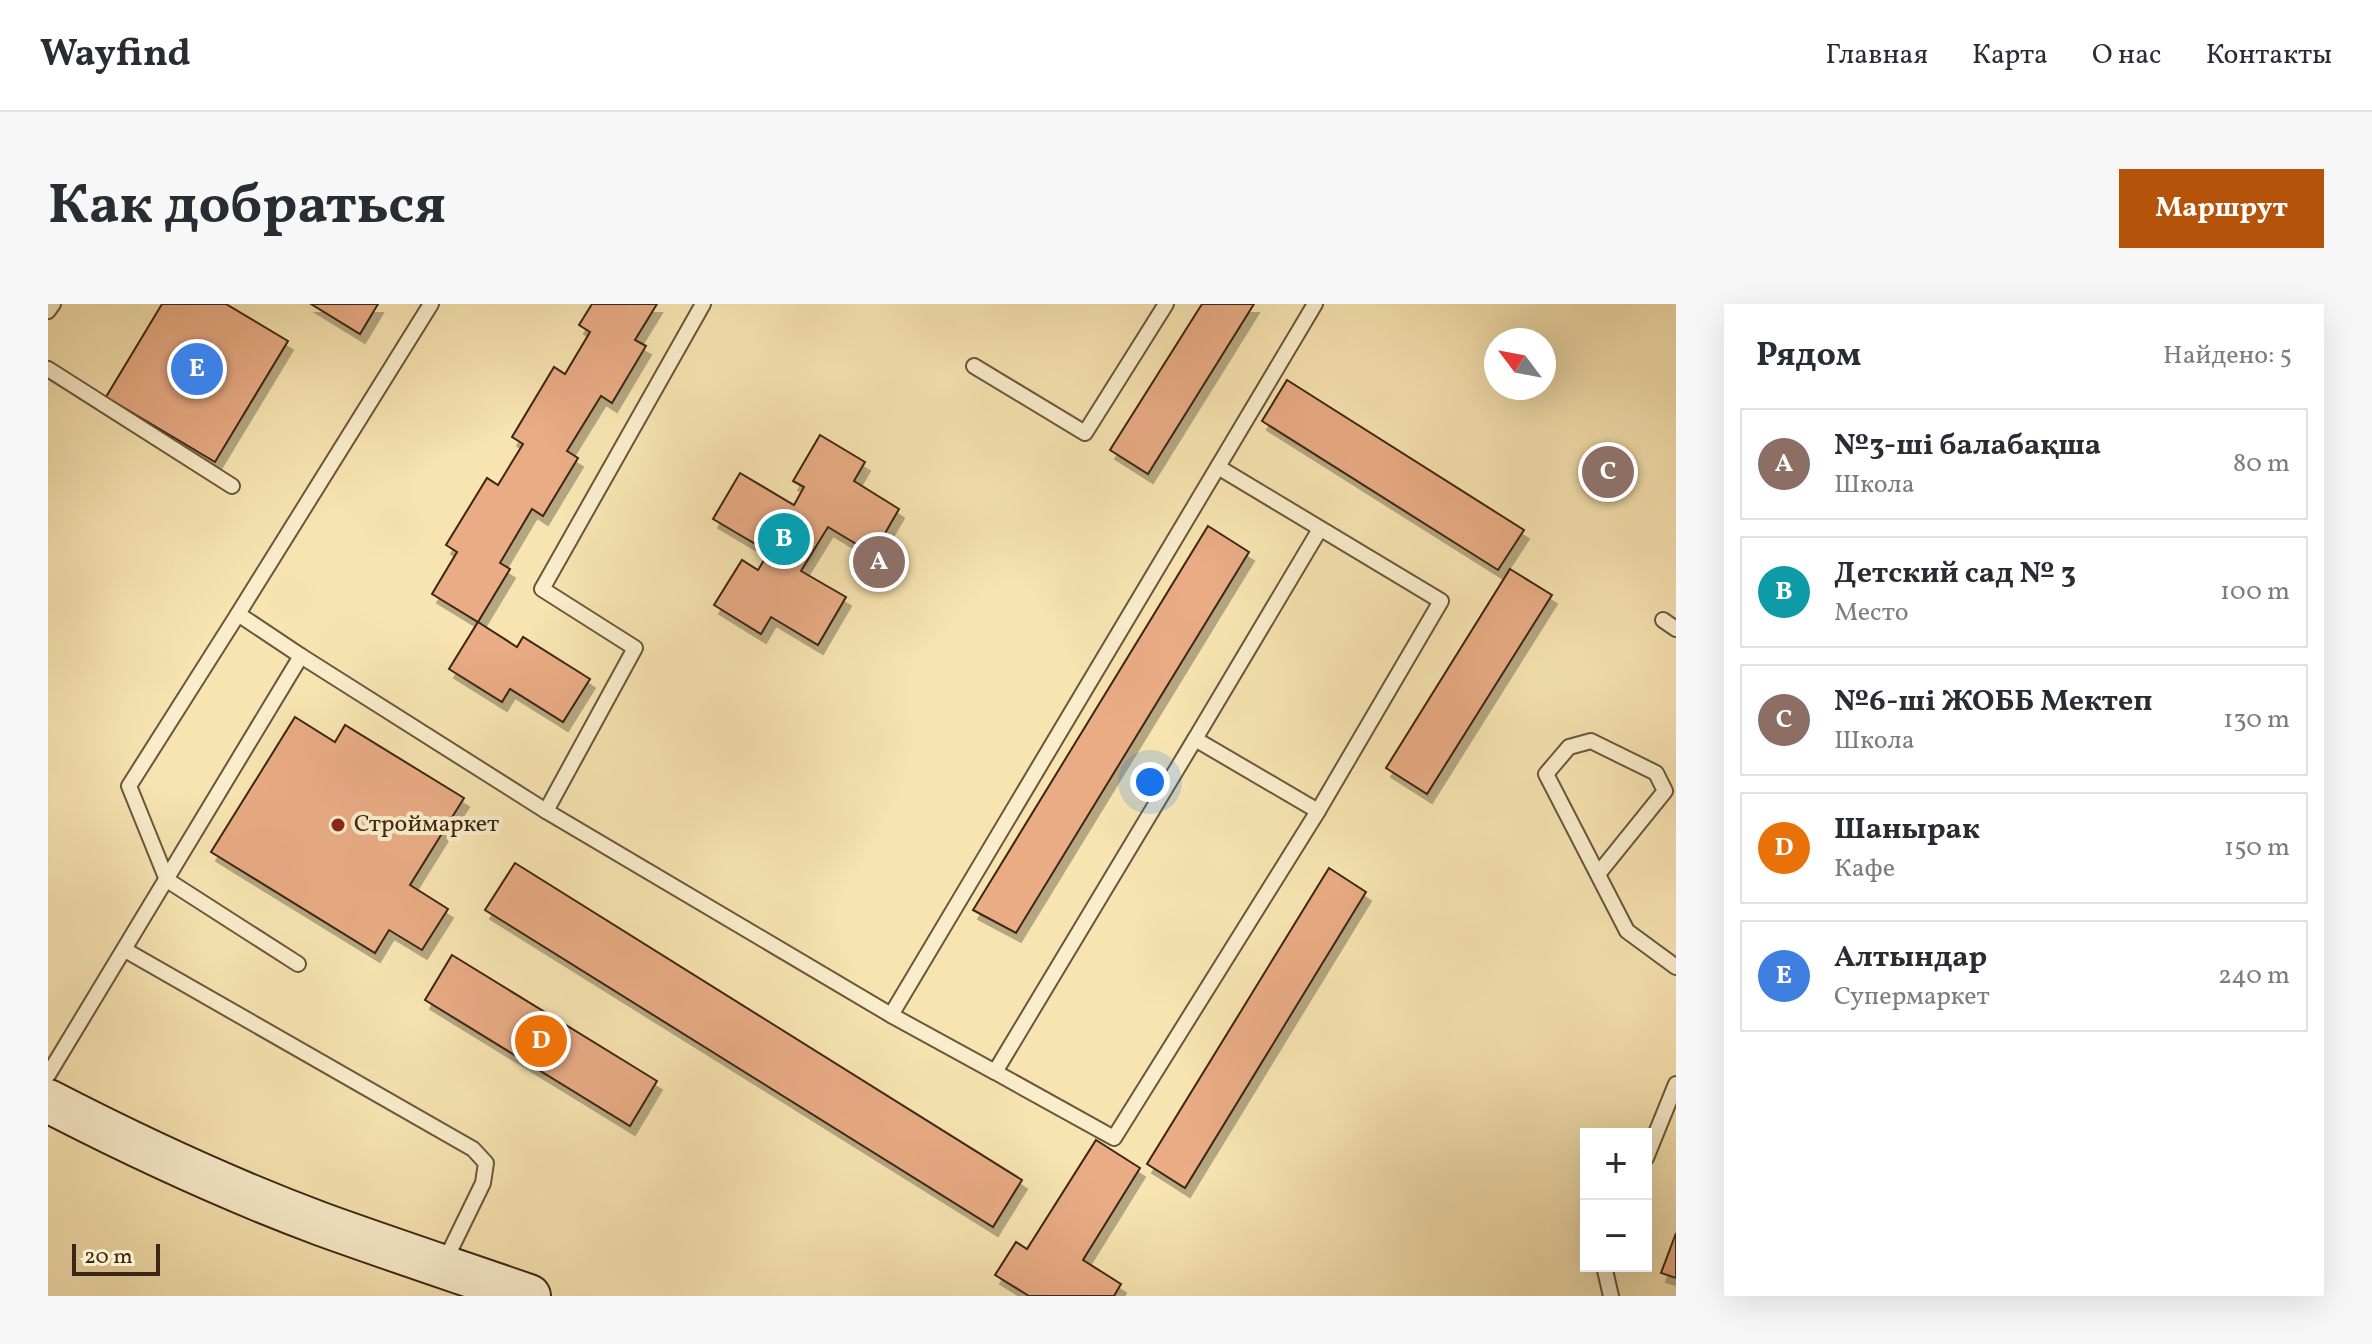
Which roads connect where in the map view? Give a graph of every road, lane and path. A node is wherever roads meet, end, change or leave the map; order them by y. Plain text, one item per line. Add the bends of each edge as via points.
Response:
1 (53, 304) edge
2 (431, 304) edge
3 (703, 304) edge
4 (1166, 304) edge
5 (1315, 304) edge
6 (48, 311) edge
7 (974, 366) dead end
8 (48, 369) edge
9 (1218, 467) junction
10 (232, 486) dead end
11 (1320, 529) junction
12 (238, 614) junction
13 (301, 656) junction
14 (1195, 739) junction
15 (546, 811) junction
16 (1318, 811) junction
17 (1598, 874) junction
18 (167, 880) junction
19 (125, 950) junction
20 (298, 964) dead end
21 (1676, 967) edge
22 (891, 1015) junction
23 (995, 1072) junction
24 (48, 1075) edge
25 (1676, 1084) edge
26 (48, 1101) edge
27 (1652, 1143) edge
28 (442, 1266) junction
29 (1605, 1272) edge
30 (529, 1296) edge
31 (1611, 1296) edge

1 - 6 lane
2 - 12 lane
3 - 15 lane via 542,589 635,648
4 - 7 lane via 1085,433
5 - 9 lane
8 - 10 lane
9 - 11 lane
9 - 22 lane
11 - 14 lane
11 - 16 lane via 1441,601
12 - 13 lane
12 - 18 lane via 129,786
13 - 15 lane
13 - 18 lane
14 - 16 lane
14 - 23 lane
15 - 22 lane
16 - 23 lane via 1114,1138
17 - 17 lane via 1546,774 1569,747 1591,741 1656,773 1665,791
17 - 21 lane via 1627,931
18 - 19 lane
18 - 20 lane
19 - 24 lane
19 - 28 lane via 473,1149 486,1163 483,1183
22 - 23 lane
25 - 27 lane
26 - 28 main road via 227,1186
28 - 30 main road
29 - 31 lane

